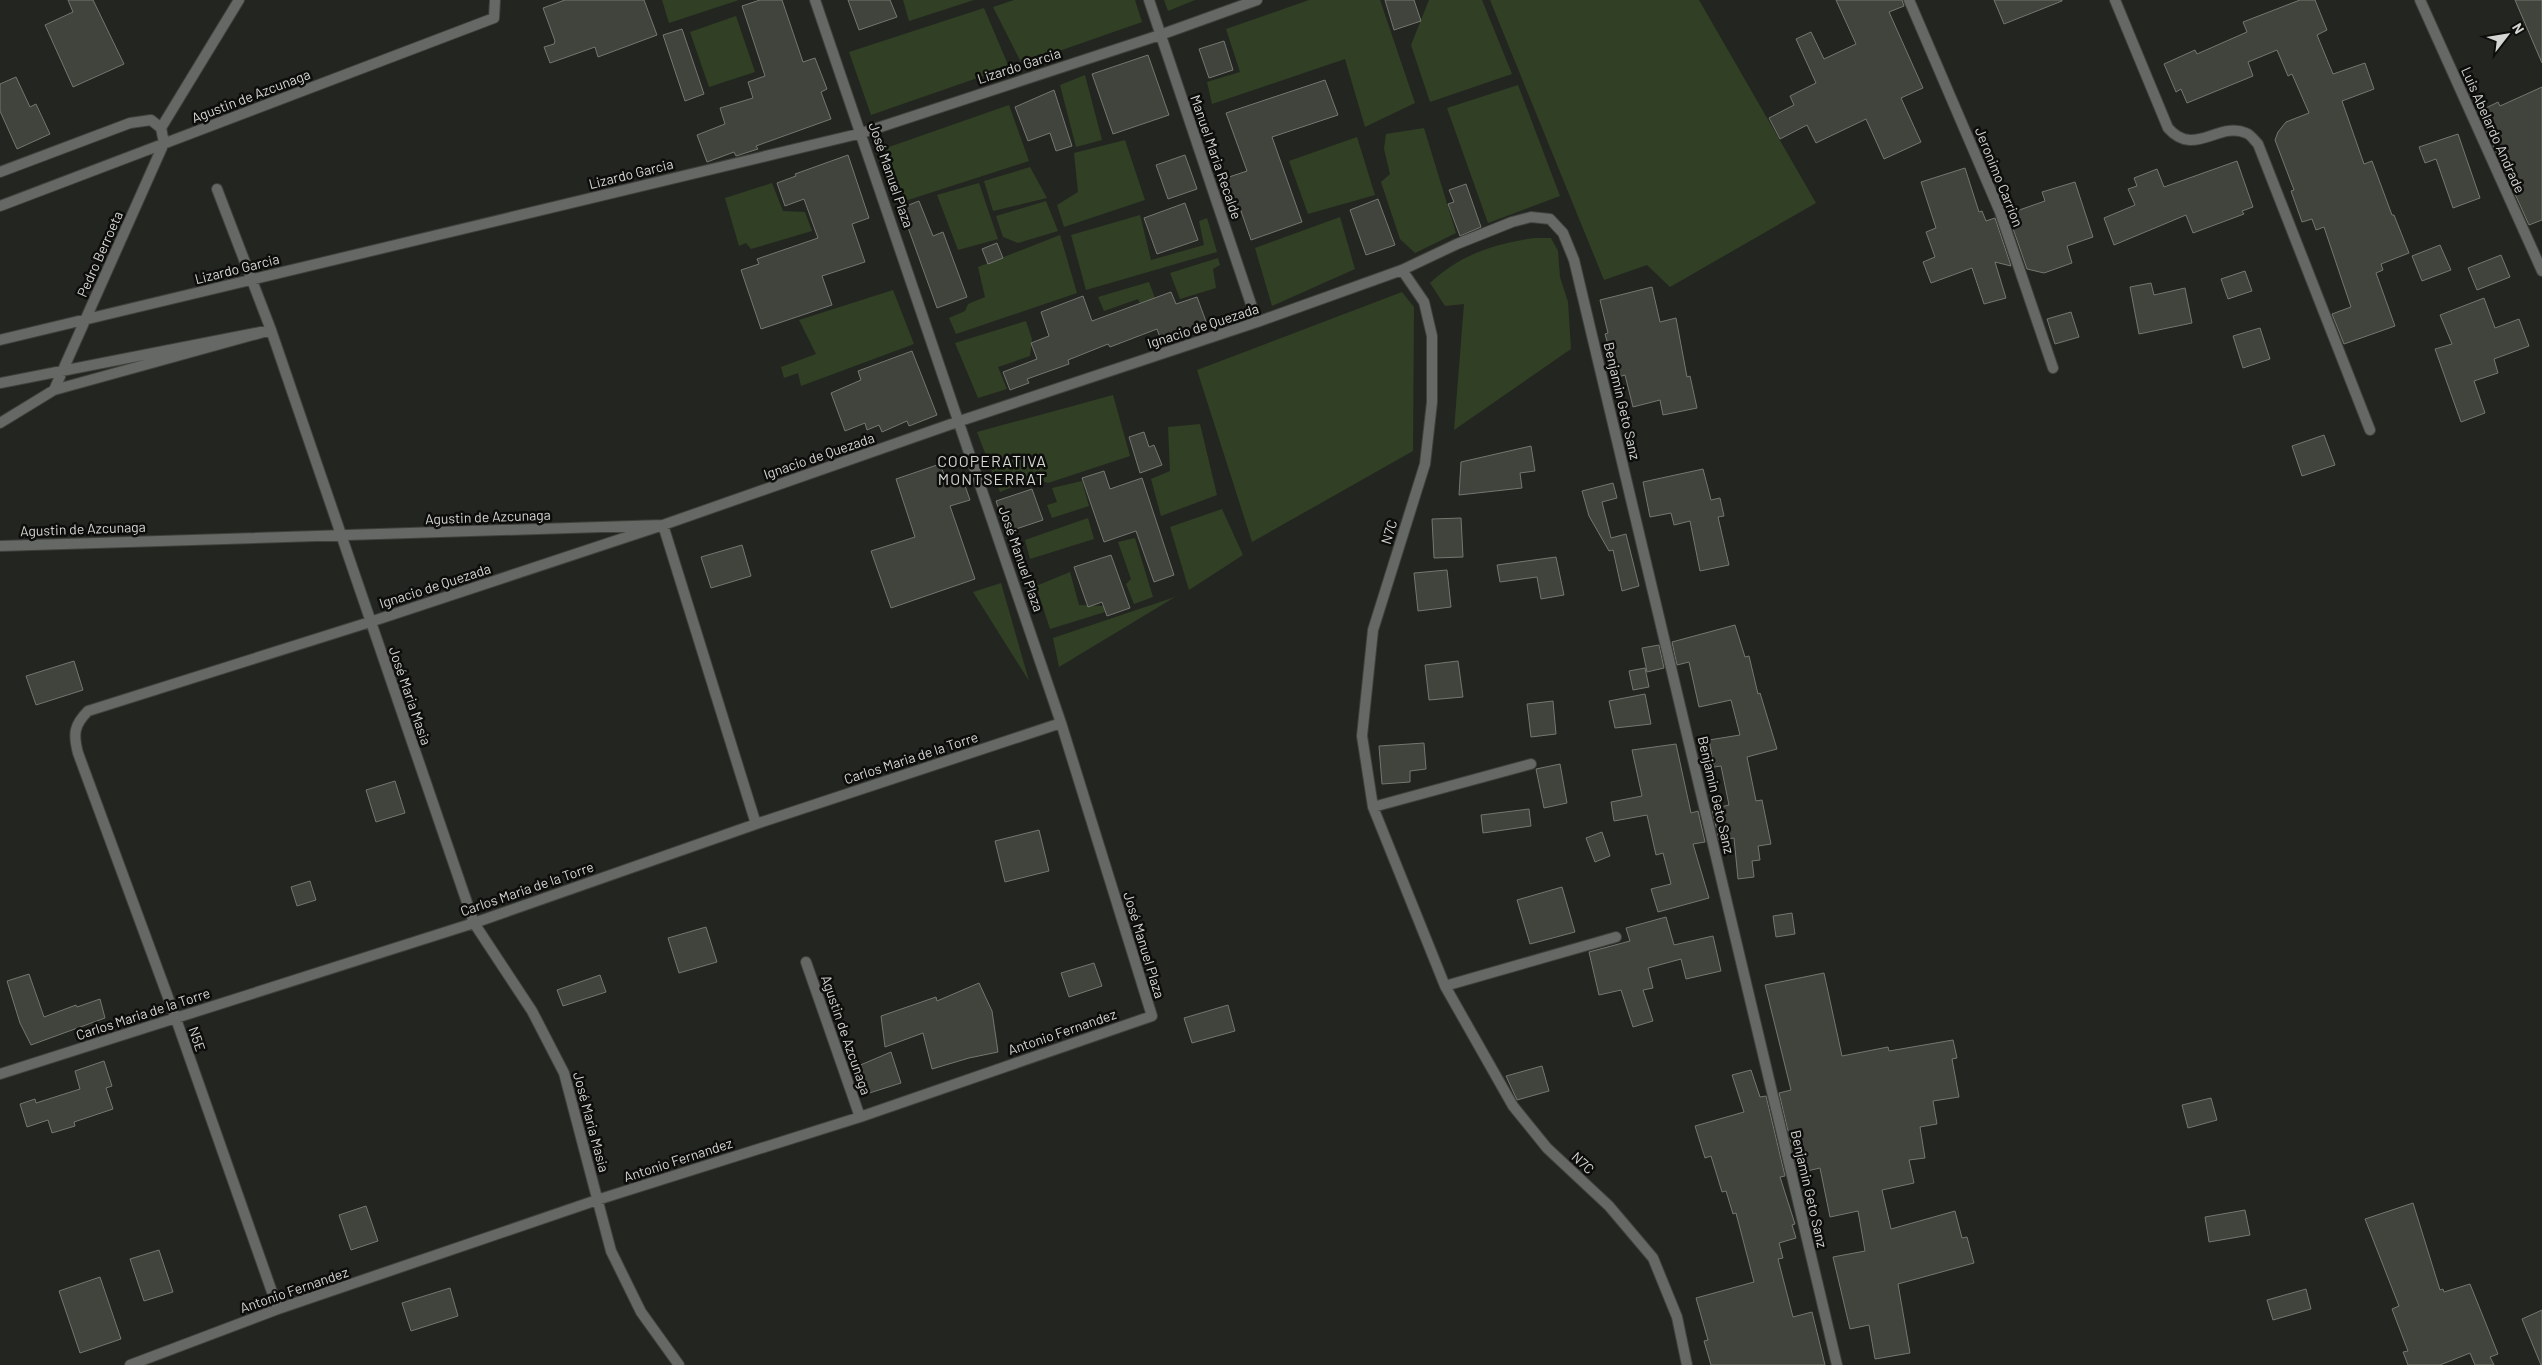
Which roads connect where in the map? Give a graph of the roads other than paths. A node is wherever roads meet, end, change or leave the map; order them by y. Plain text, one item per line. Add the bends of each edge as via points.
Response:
1 (239, 0) edge
2 (495, 0) edge
3 (815, 0) edge
4 (1149, 0) edge
5 (1258, 0) edge
6 (1908, 0) edge
7 (2115, 0) edge
8 (2420, 0) edge
9 (1160, 35) junction
10 (161, 128) junction
11 (862, 133) junction
12 (164, 143) junction
13 (0, 172) edge
14 (217, 189) dead end
15 (0, 206) edge
16 (1563, 233) joint
17 (1402, 270) junction
18 (2542, 271) edge
19 (251, 280) junction
20 (86, 320) junction
21 (1258, 322) junction
22 (270, 330) junction
23 (0, 340) edge
24 (2053, 368) dead end
25 (63, 371) junction
26 (0, 383) edge
27 (54, 390) junction
28 (960, 421) junction
29 (0, 423) edge
30 (2370, 430) dead end
31 (663, 525) junction
32 (340, 535) junction
33 (0, 546) edge
34 (370, 622) junction
35 (77, 722) joint
36 (1062, 723) junction
37 (1531, 764) dead end
38 (1373, 807) junction
39 (756, 824) junction
40 (474, 922) junction
41 (1616, 937) dead end
42 (806, 962) dead end
43 (1445, 986) junction
44 (1152, 1016) joint
45 (176, 1019) junction
46 (0, 1074) edge
47 (860, 1117) junction
48 (597, 1200) junction
49 (278, 1309) junction
50 (130, 1365) edge
51 (679, 1365) edge
52 (1687, 1365) edge
53 (1837, 1365) edge

1 - 10 street
2 - 12 street, Agustin de Azcunaga via 494,18
3 - 11 street, José Manuel Plaza
4 - 9 street, Manuel Maria Recalde
5 - 9 street, Lizardo Garcia
6 - 24 street, Jeronimo Carrion via 2000,212
7 - 30 street via 2168,128 2177,138 2190,141 2233,131 2247,133 2258,144
8 - 18 street, Luis Abelardo Andrade
9 - 11 street, Lizardo Garcia
9 - 21 street, Manuel Maria Recalde
10 - 12 street
10 - 13 street via 151,120 130,123
11 - 19 street, Lizardo Garcia
11 - 28 street, José Manuel Plaza
12 - 15 street, Agustin de Azcunaga
12 - 20 street, Pedro Berroeta
14 - 19 street, José Maria Masia
16 - 17 street, Ignacio de Quezada via 1550,219 1531,217 1457,244
16 - 53 street, Benjamin Geto Sanz via 1577,269
17 - 21 street, Ignacio de Quezada
17 - 38 street, N7C via 1424,302 1432,336 1432,402 1425,464 1373,630 1362,736
19 - 20 street, Lizardo Garcia
19 - 22 street, José Maria Masia
20 - 23 street, Lizardo Garcia
20 - 25 street, Pedro Berroeta
21 - 28 street, Ignacio de Quezada
22 - 25 street
22 - 27 street
22 - 32 street, José Maria Masia
25 - 26 street
25 - 27 street, Pedro Berroeta
27 - 29 street
28 - 31 street, Ignacio de Quezada
28 - 36 street, José Manuel Plaza
31 - 32 street, Agustin de Azcunaga
31 - 34 street, Ignacio de Quezada
31 - 39 street
32 - 33 street, Agustin de Azcunaga
32 - 34 street, José Maria Masia
34 - 35 street, Ignacio de Quezada via 88,711
34 - 40 street, José Maria Masia
35 - 45 street, N5E via 74,736 78,753
36 - 39 street, Carlos Maria de la Torre
36 - 44 street, José Manuel Plaza
37 - 38 street
38 - 43 street, N7C
39 - 40 street, Carlos Maria de la Torre
40 - 45 street, Carlos Maria de la Torre
40 - 48 street, José Maria Masia via 532,1011 564,1073
41 - 43 street
42 - 47 street, Agustin de Azcunaga
43 - 52 street, N7C via 1513,1106 1547,1148 1609,1206 1653,1258 1677,1317
44 - 47 street, Antonio Fernandez
45 - 46 street, Carlos Maria de la Torre
45 - 49 street, N5E
47 - 48 street, Antonio Fernandez
48 - 49 street, Antonio Fernandez
48 - 51 street, José Maria Masia via 611,1251 636,1303
49 - 50 street, Antonio Fernandez

